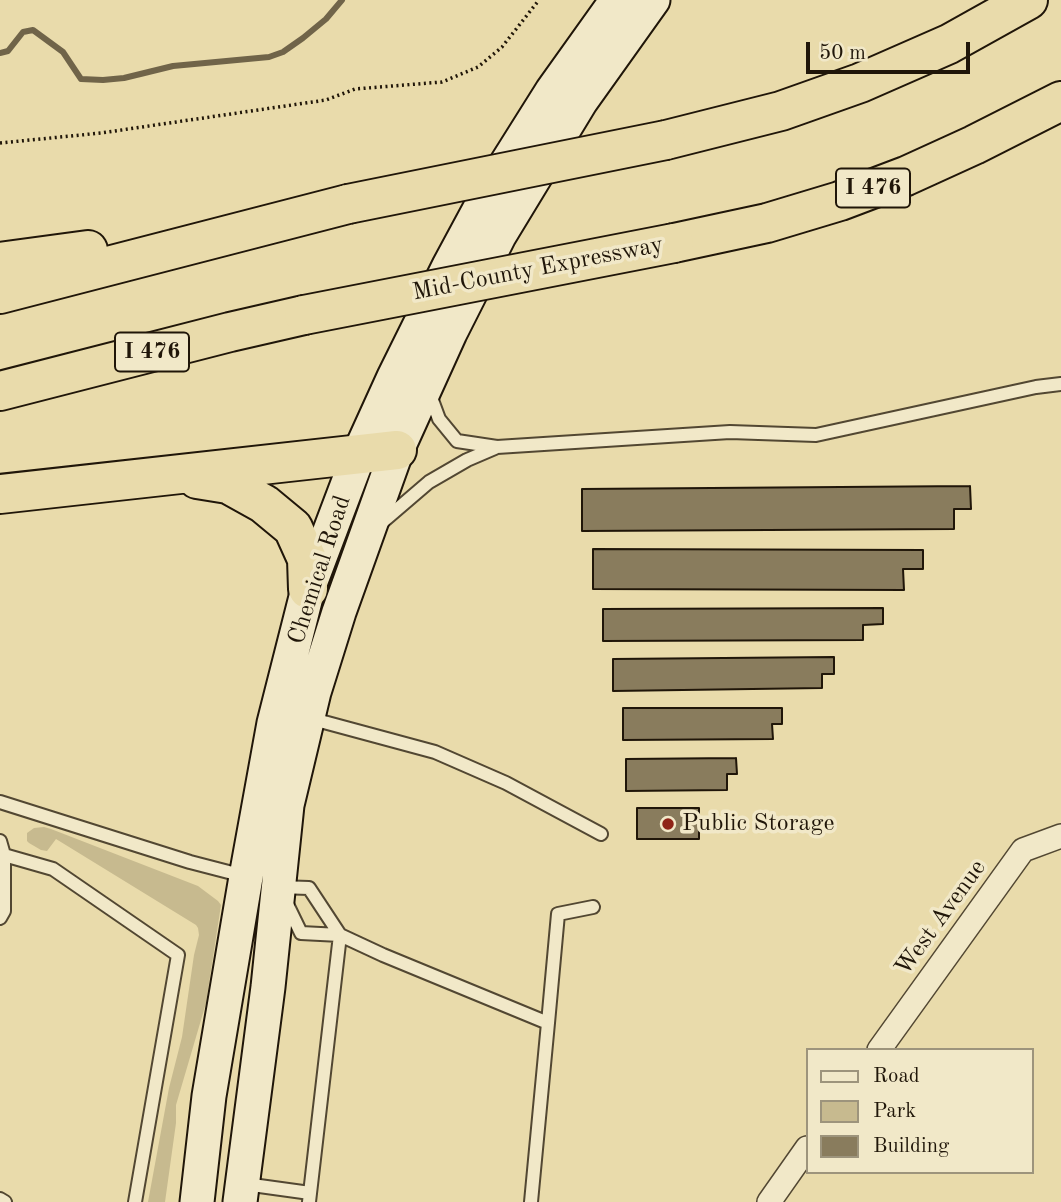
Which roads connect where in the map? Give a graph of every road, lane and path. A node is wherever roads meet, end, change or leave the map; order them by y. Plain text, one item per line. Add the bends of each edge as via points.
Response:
1 (540, 0) edge
2 (617, 0) edge
3 (653, 0) edge
4 (1028, 0) edge
5 (1061, 101) edge
6 (0, 143) edge
7 (260, 226) junction
8 (0, 262) edge
9 (0, 294) edge
10 (1061, 384) edge
11 (426, 385) junction
12 (0, 391) edge
13 (497, 447) junction
14 (397, 450) junction
15 (359, 454) junction
16 (174, 475) junction
17 (0, 494) edge
18 (366, 536) junction
19 (309, 589) junction
20 (309, 718) junction
21 (0, 802) edge
22 (601, 834) dead end
23 (1061, 836) edge
24 (0, 841) edge
25 (4, 855) junction
26 (263, 882) junction
27 (593, 907) dead end
28 (0, 918) edge
29 (340, 935) junction
30 (548, 1023) junction
31 (879, 1048) edge
32 (806, 1149) edge
33 (242, 1193) edge
34 (310, 1198) edge
35 (0, 1199) edge
36 (5, 1202) edge
37 (135, 1202) edge
38 (197, 1202) edge
39 (531, 1202) edge
40 (769, 1202) edge

1 - 6 path via 502,47 478,67 442,82 355,89 326,100
2 - 15 main road, Chemical Road via 491,188
3 - 11 main road, Chemical Road via 581,101 499,236
4 - 7 highway, bridge via 949,44 781,111 666,140
5 - 12 highway, Mid-County Expressway / I 476, bridge via 906,176 767,223 304,315
7 - 8 highway
7 - 9 highway
10 - 13 lane via 816,435 730,432
11 - 13 lane via 439,419 457,441
11 - 14 main road, Chemical Road
13 - 18 lane via 429,482
14 - 15 highway
14 - 18 main road, Chemical Road
15 - 16 highway
15 - 19 main road, Chemical Road
16 - 17 highway
16 - 19 highway via 228,484 264,504 293,528 307,559
18 - 20 main road, Chemical Road
19 - 26 main road, Chemical Road via 274,723
20 - 22 lane via 435,752 506,783
20 - 26 main road, Chemical Road
21 - 26 lane
23 - 31 street, West Avenue via 1023,850
24 - 25 lane
25 - 28 lane via 4,911
25 - 37 lane via 53,869 178,955
26 - 29 lane via 301,933
26 - 29 lane via 309,888
26 - 33 main road, Chemical Road
26 - 38 main road, Chemical Road via 209,1096
27 - 30 lane via 558,914
29 - 30 lane
29 - 34 lane
30 - 39 lane
32 - 40 street
33 - 34 lane
35 - 36 lane

